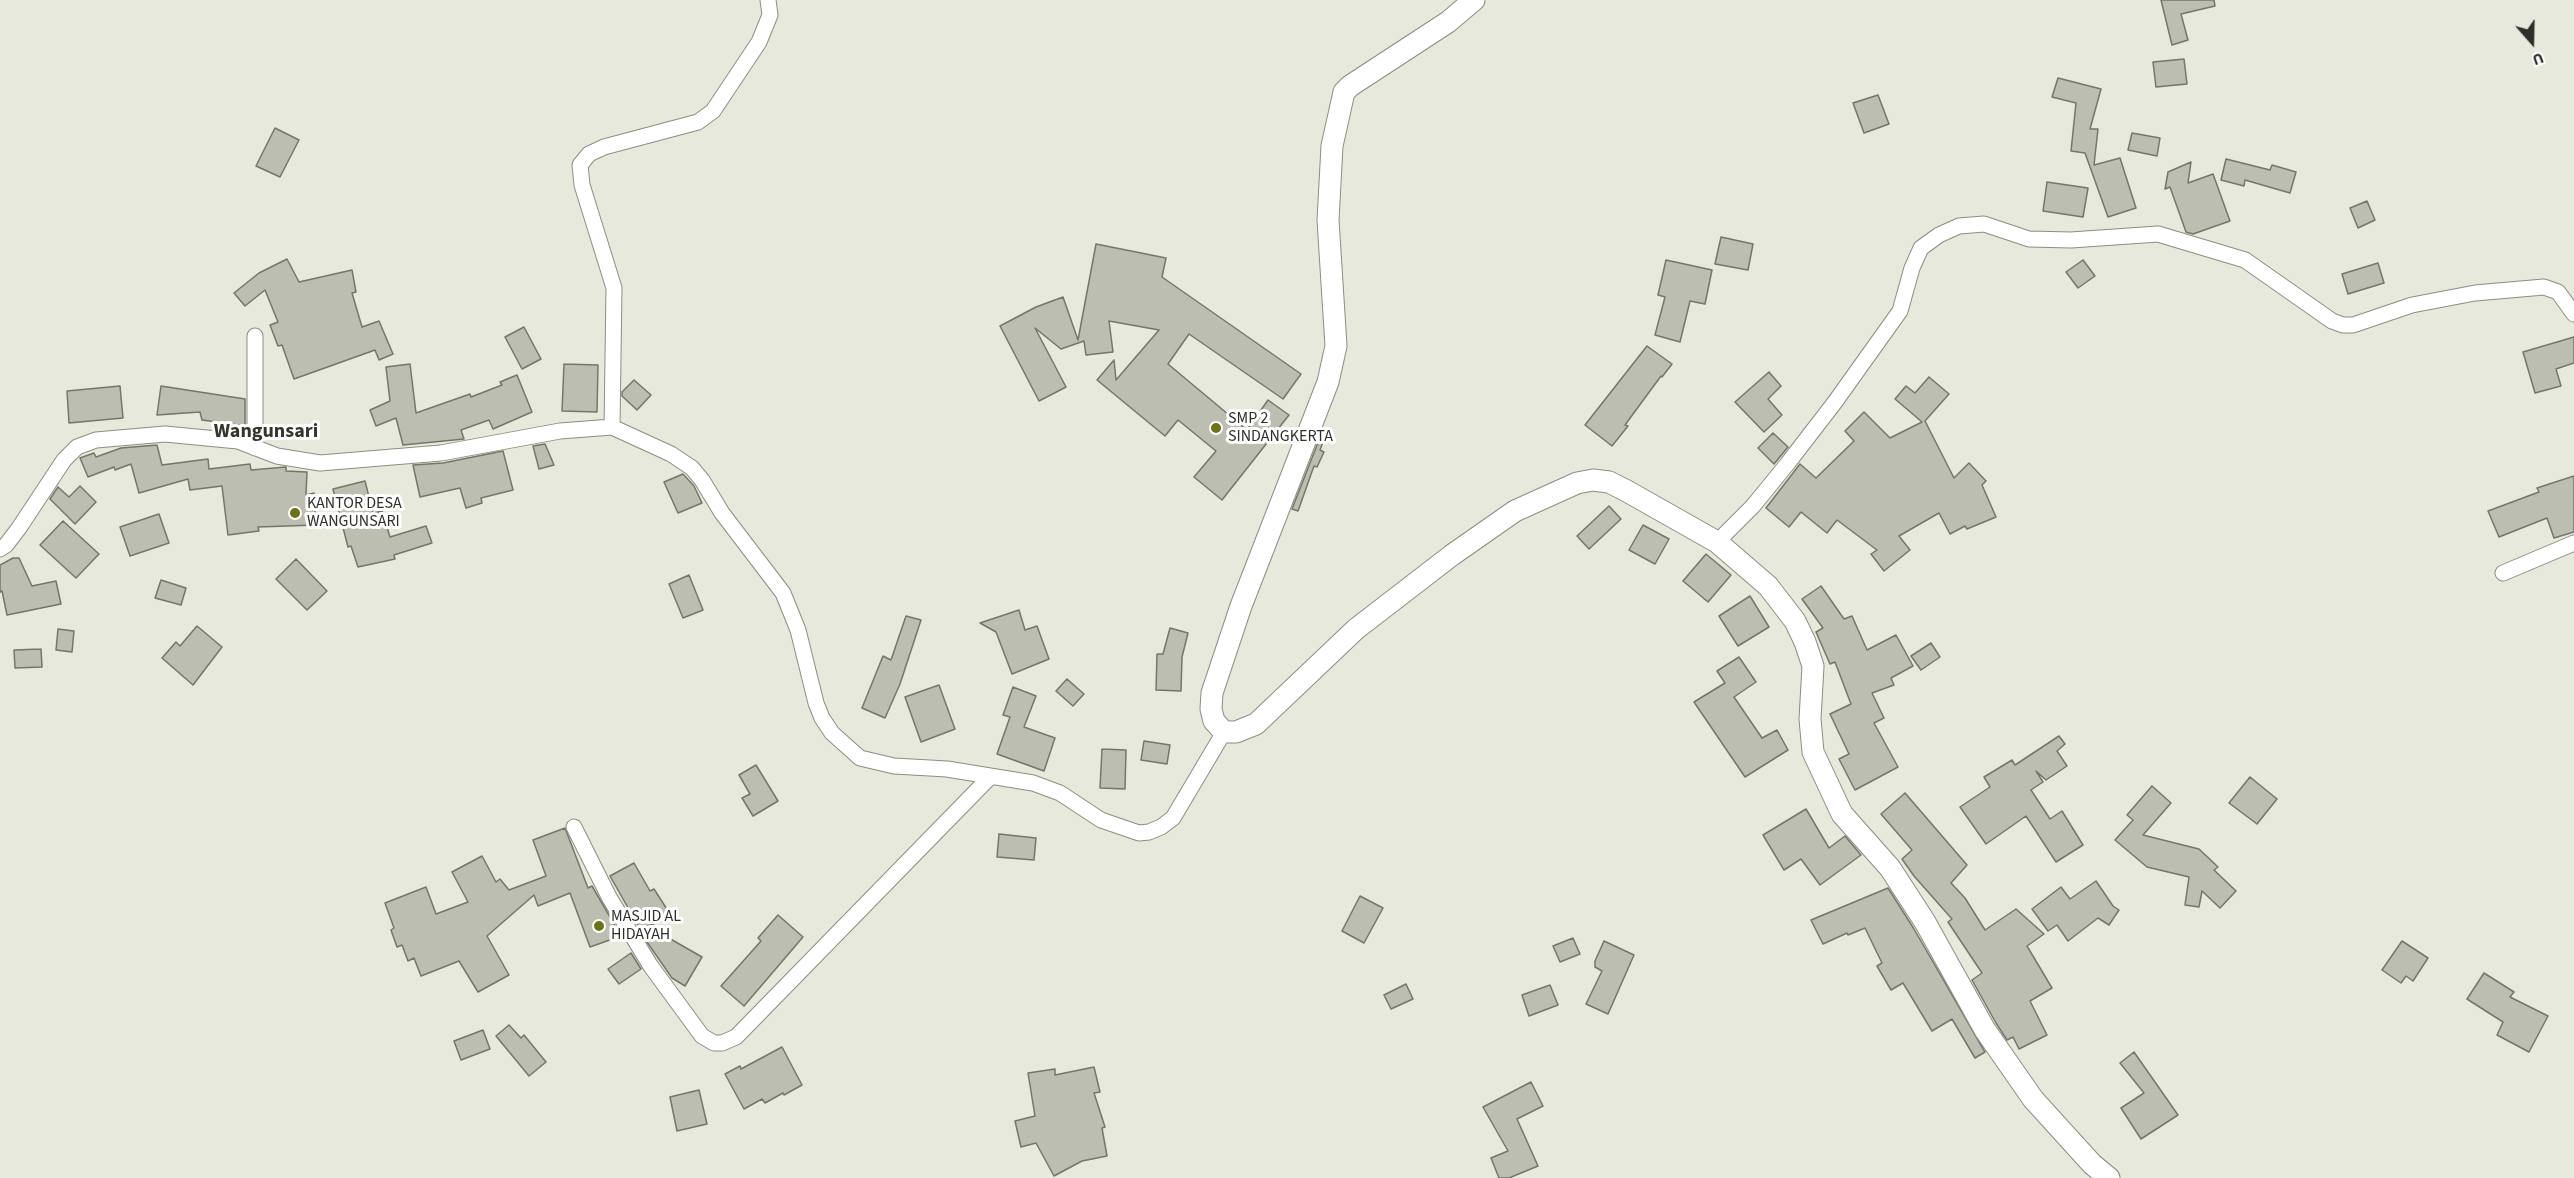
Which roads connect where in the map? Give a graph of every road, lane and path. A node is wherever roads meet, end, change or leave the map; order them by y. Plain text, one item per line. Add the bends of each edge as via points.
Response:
1 (768, 0) edge
2 (1474, 0) edge
3 (2574, 314) edge
4 (255, 336) dead end
5 (612, 427) junction
6 (255, 448) junction
7 (1717, 542) junction
8 (2574, 543) edge
9 (0, 549) edge
10 (2503, 573) dead end
11 (1224, 732) junction
12 (991, 776) junction
13 (574, 827) dead end
14 (2109, 1178) edge

1 - 5 street via 770,15 759,42 713,111 698,122 604,147 589,154 580,165 582,185 614,288
2 - 11 street via 1448,22 1350,86 1341,100 1332,146 1328,220 1336,346 1328,382 1240,606 1212,693 1214,721
3 - 7 street via 2558,292 2544,287 2475,293 2412,305 2343,325 2246,260 2157,234 2029,239 1984,224 1959,226 1921,248 1900,311 1788,463 1753,507
4 - 6 street
5 - 6 street via 560,431 441,453 320,463
5 - 12 street via 671,454 702,480 783,593 798,630 822,718 850,750 869,761 894,766
6 - 9 street via 238,441 165,434 116,437 77,447
7 - 11 street via 1609,482 1577,483 1515,511 1452,555 1356,629 1256,724
7 - 14 street via 1768,586 1805,642 1813,666 1813,752 1842,814 1890,868 1985,1030 2033,1099
8 - 10 street
11 - 12 street via 1173,818 1149,832 1138,833 1101,820 1060,793 1033,783
12 - 13 street via 736,1037 722,1043 702,1036 650,965 609,897

